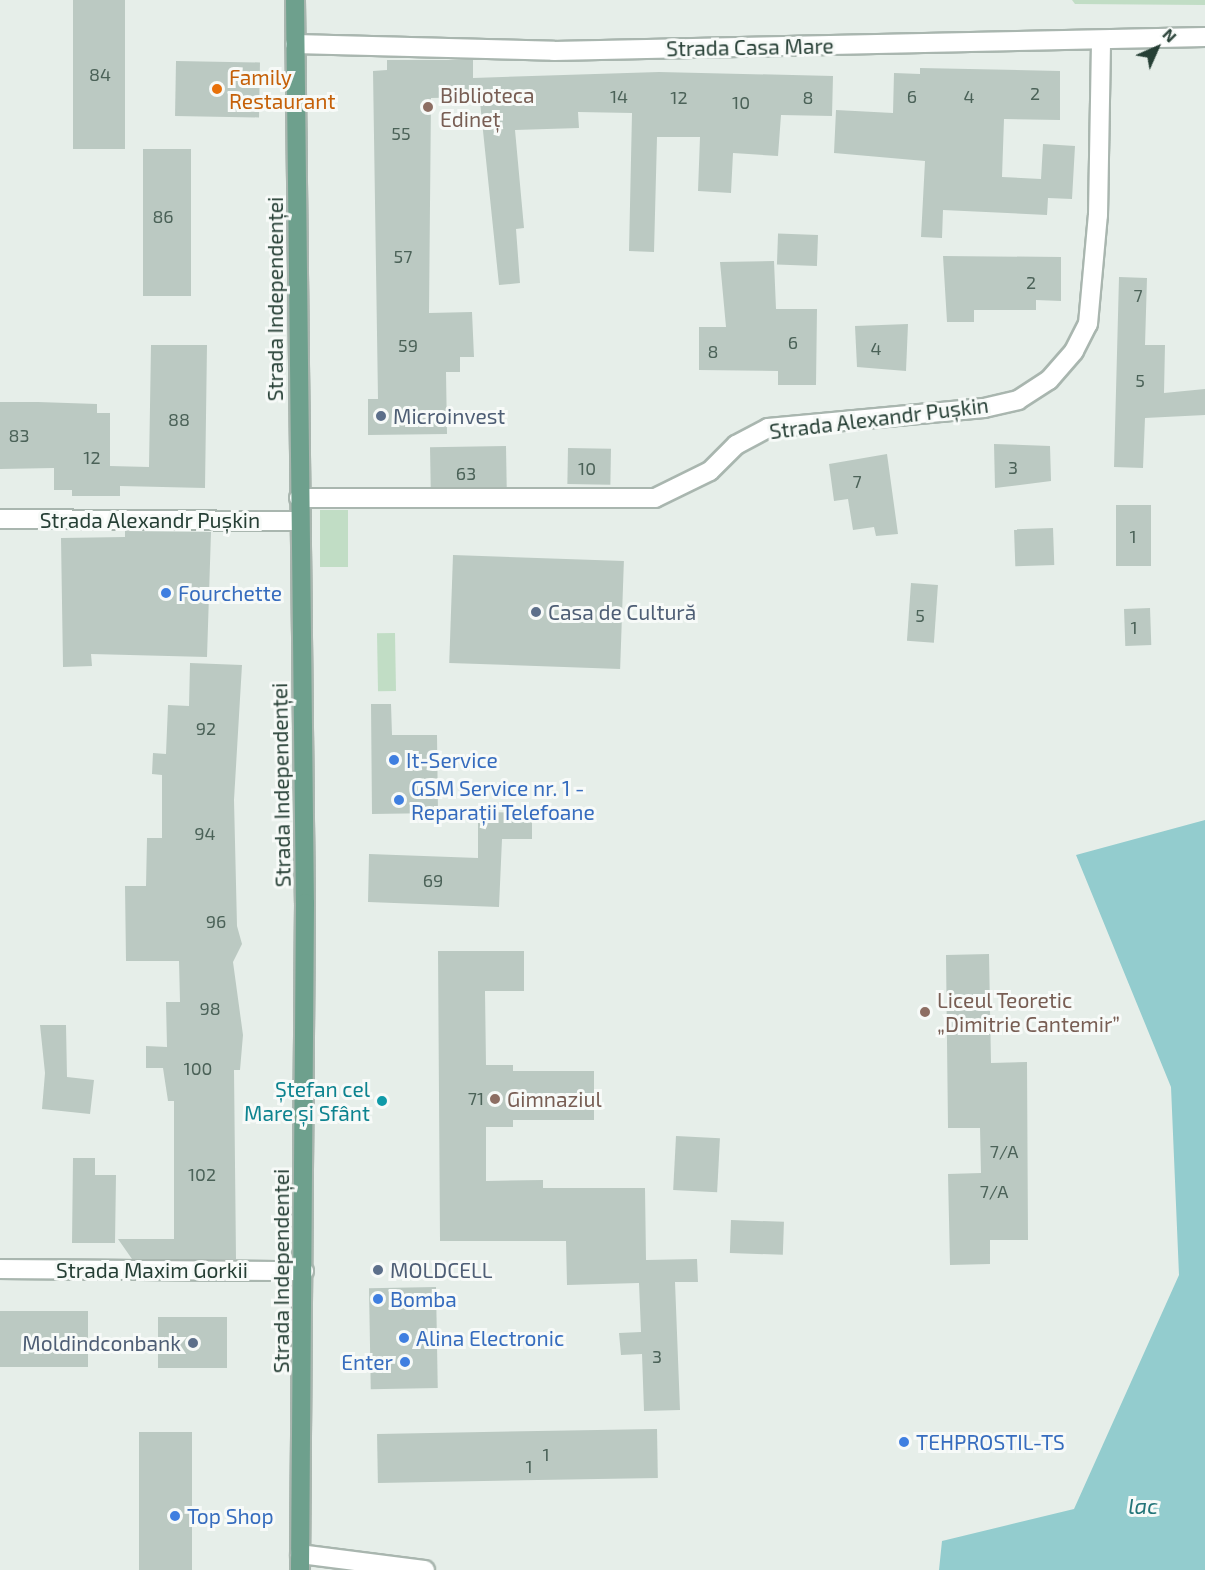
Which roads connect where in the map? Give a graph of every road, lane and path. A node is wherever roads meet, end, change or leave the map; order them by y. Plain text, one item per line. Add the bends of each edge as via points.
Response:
1 (295, 0) edge
2 (1205, 37) edge
3 (1101, 40) junction
4 (295, 44) junction
5 (298, 498) junction
6 (0, 519) edge
7 (300, 521) junction
8 (0, 1269) edge
9 (303, 1271) junction
10 (300, 1562) edge
11 (425, 1570) edge

1 - 4 main road, Strada Independenței
2 - 3 street, Strada Casa Mare
3 - 4 street, Strada Casa Mare via 554,51
3 - 5 street, Strada Alexandr Pușkin via 1098,215 1088,324 1074,351 1048,380 1018,400 984,408 768,428 736,445 710,471 654,498
4 - 5 main road, Strada Independenței
5 - 7 main road, Strada Independenței
6 - 7 street, Strada Alexandr Pușkin
7 - 9 main road, Strada Independenței
8 - 9 street, Strada Maxim Gorkii
9 - 10 main road, Strada Independenței
10 - 11 street

